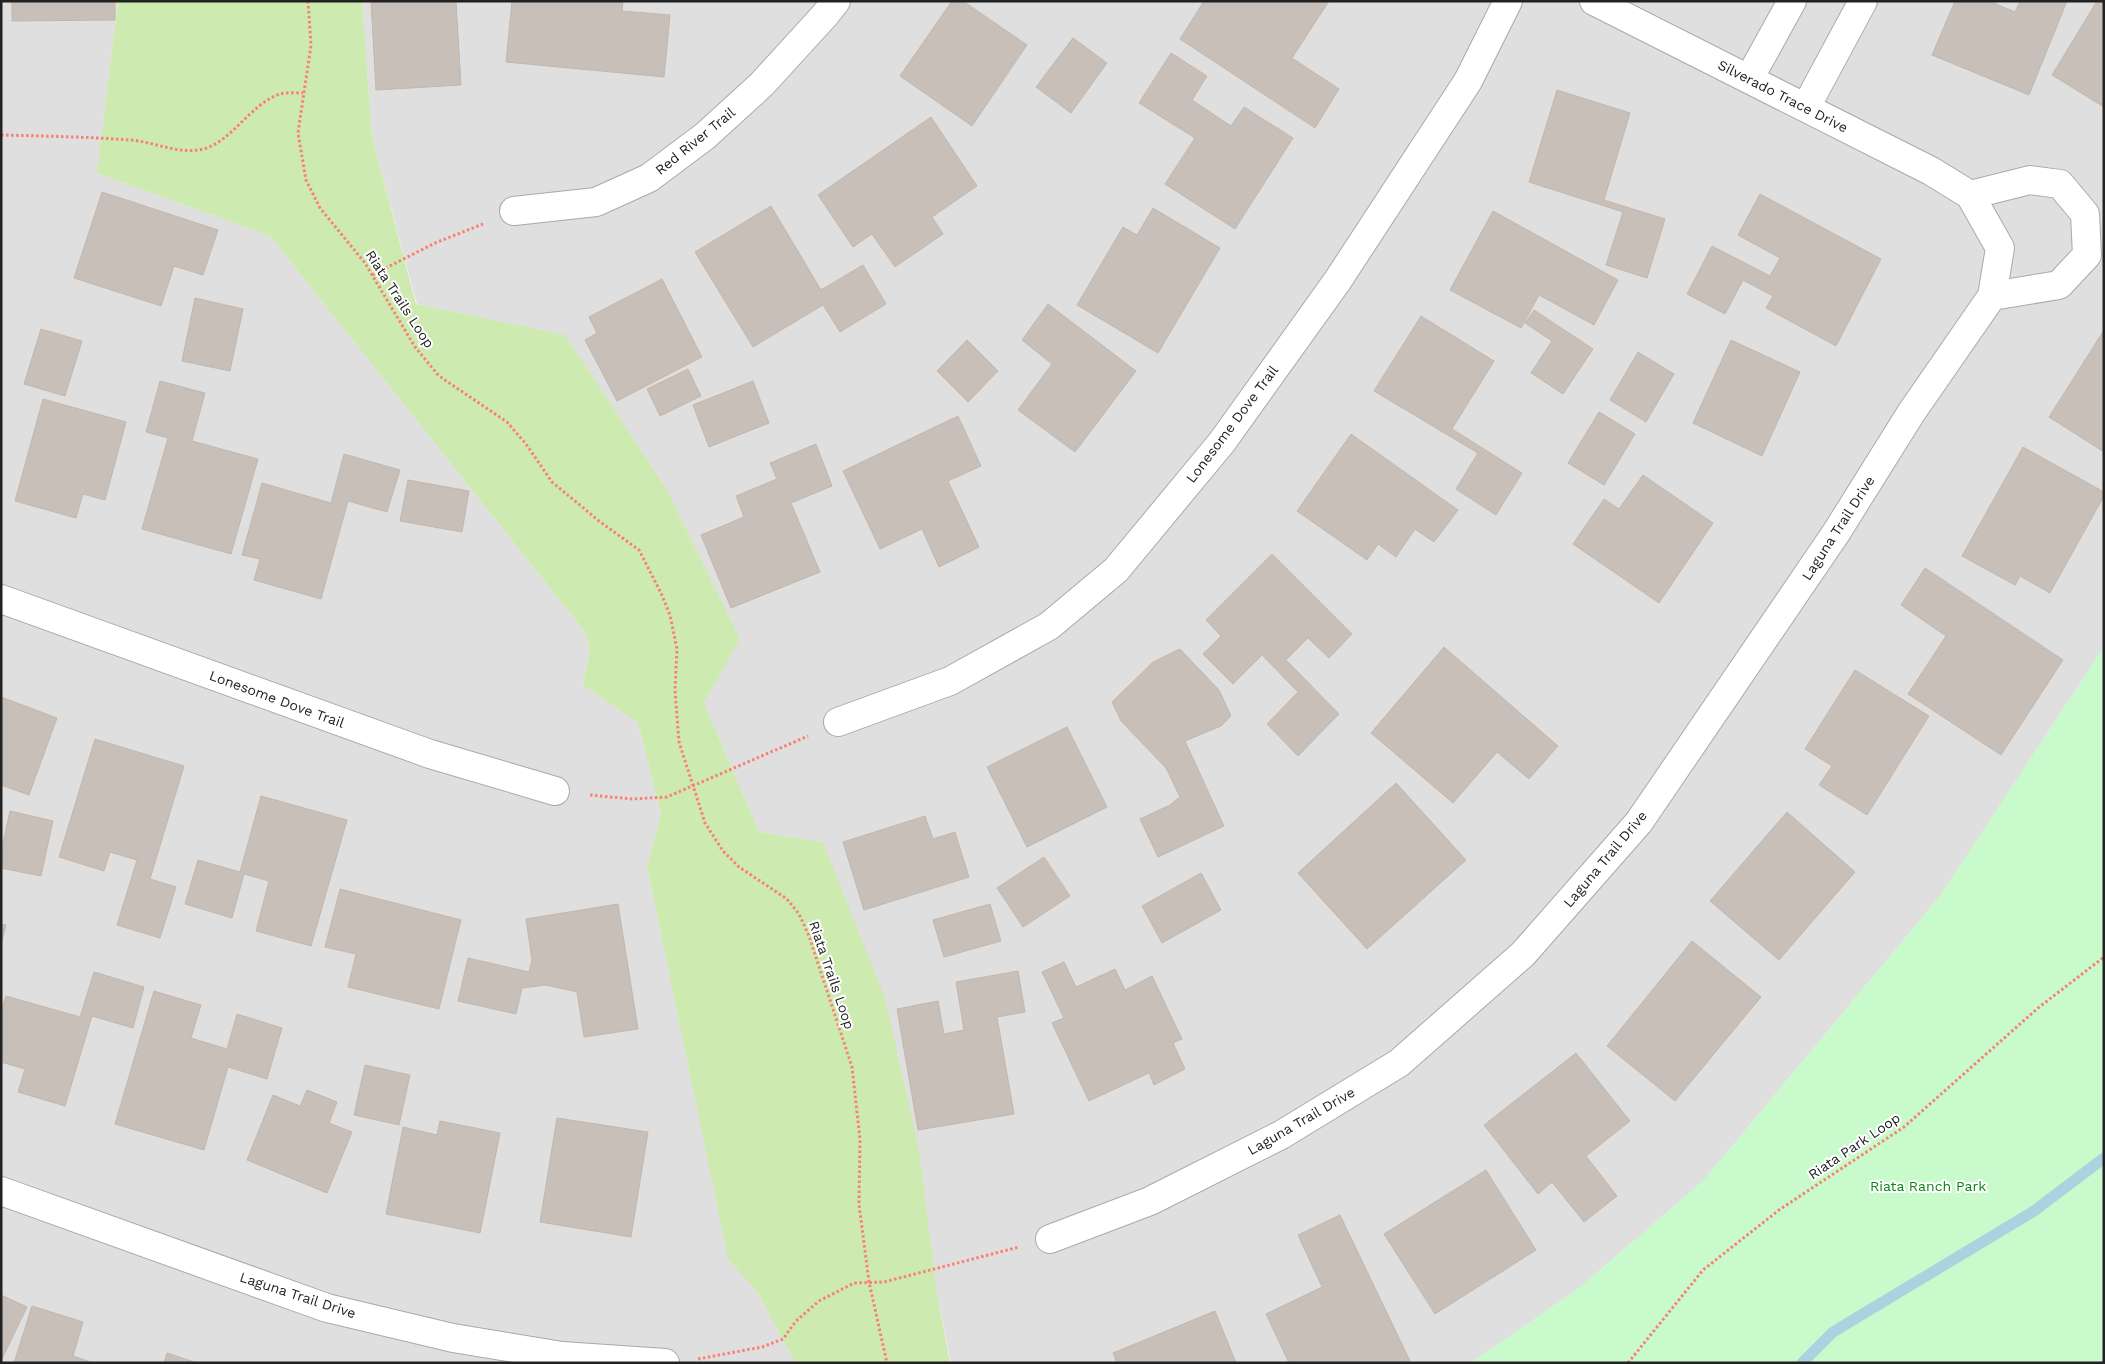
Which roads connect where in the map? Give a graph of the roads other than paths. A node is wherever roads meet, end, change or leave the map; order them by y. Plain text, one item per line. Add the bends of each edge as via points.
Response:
1 (836, 1) edge
2 (1508, 1) edge
3 (1594, 1) edge
4 (1792, 1) edge
5 (1863, 1) edge
6 (1749, 79) junction
7 (1806, 107) junction
8 (1970, 195) junction
9 (514, 211) road end
10 (2000, 248) joint
11 (1992, 296) junction
12 (1, 599) edge
13 (838, 722) road end
14 (555, 791) road end
15 (1, 1191) edge
16 (1050, 1239) road end
17 (665, 1363) edge

1 - 9 street, Red River Trail via 762,84 705,136 649,178 596,202
2 - 13 street, Lonesome Dove Trail via 1468,81 1338,280 1222,442 1116,570 1049,626 966,672
3 - 6 street, Silverado Trace Drive
4 - 6 street
5 - 7 street
6 - 7 street, Silverado Trace Drive
7 - 8 street, Silverado Trace Drive via 1931,171
8 - 10 street, Silverado Trace Drive
8 - 11 street via 2030,180 2060,184 2084,214 2087,255 2060,284
10 - 11 street, Laguna Trail Drive
11 - 16 street, Laguna Trail Drive via 1911,413 1830,542 1639,822 1523,954 1399,1063 1281,1135 1150,1201
12 - 14 street, Lonesome Dove Trail via 430,754
15 - 17 street, Laguna Trail Drive via 327,1308 453,1338 544,1353

